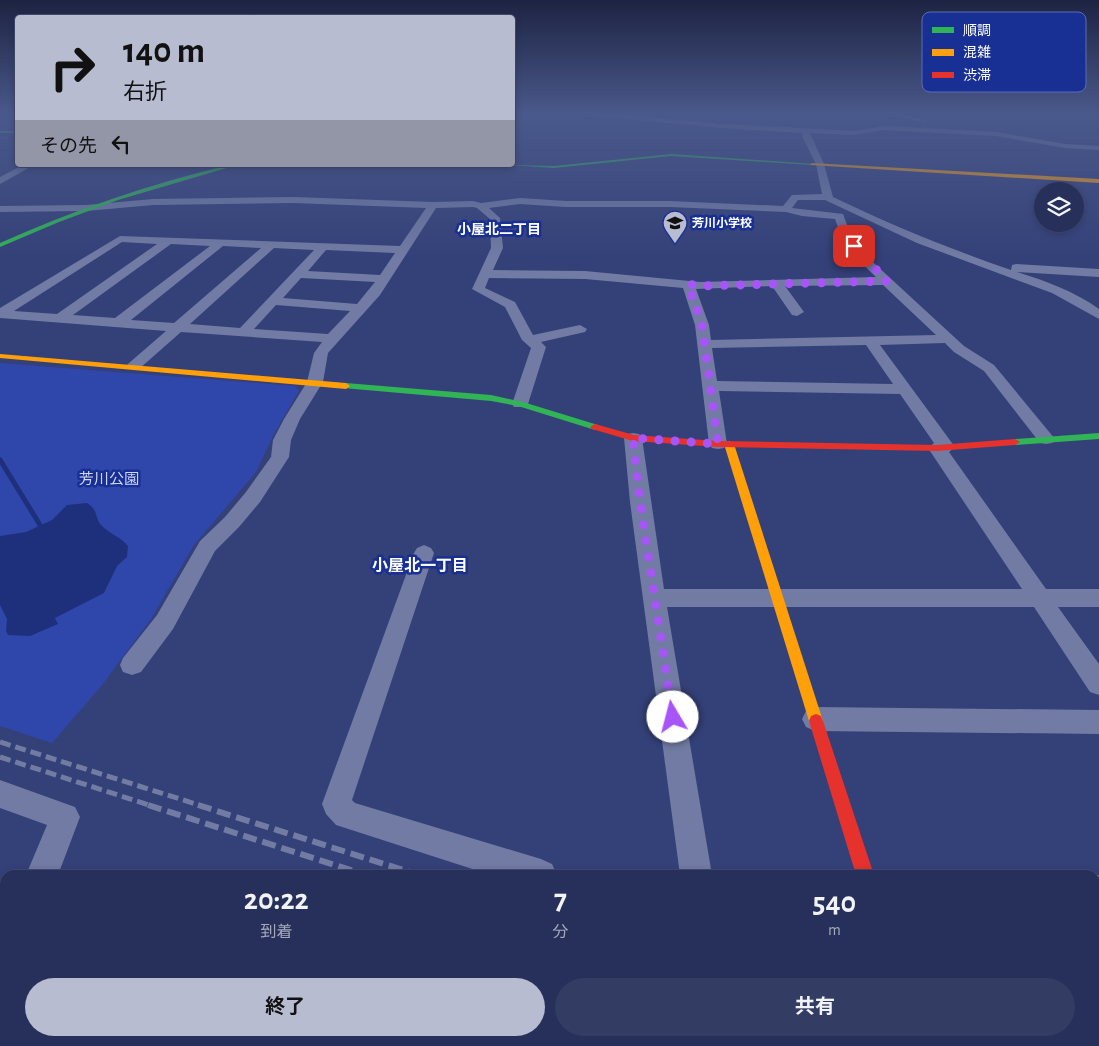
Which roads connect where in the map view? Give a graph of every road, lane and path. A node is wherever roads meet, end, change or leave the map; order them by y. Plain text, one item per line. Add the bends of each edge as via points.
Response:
1 (602, 162) edge
2 (782, 162) edge
3 (820, 164) junction
4 (515, 165) edge
5 (26, 167) edge
6 (226, 167) edge
7 (0, 181) edge
8 (1099, 181) edge
9 (828, 197) junction
10 (433, 205) junction
11 (481, 206) junction
12 (86, 208) junction
13 (786, 209) junction
14 (0, 210) edge
15 (170, 240) junction
16 (222, 242) junction
17 (272, 244) junction
18 (0, 245) edge
19 (324, 246) junction
20 (403, 250) junction
21 (992, 267) junction
22 (1099, 273) edge
23 (300, 274) junction
24 (486, 274) junction
25 (384, 279) junction
26 (887, 281) junction
27 (776, 283) junction
28 (688, 284) junction
29 (273, 301) junction
30 (361, 308) junction
31 (797, 312) dead end
32 (0, 314) edge
33 (1099, 315) edge
34 (60, 318) junction
35 (119, 322) junction
36 (180, 326) junction
37 (580, 329) dead end
38 (244, 332) junction
39 (332, 338) junction
40 (948, 339) junction
41 (529, 340) junction
42 (870, 341) junction
43 (704, 344) junction
44 (0, 356) edge
45 (134, 366) junction
46 (315, 382) junction
47 (711, 386) junction
48 (904, 389) junction
49 (520, 404) junction
50 (1099, 436) edge
51 (633, 438) junction
52 (1046, 439) junction
53 (724, 444) junction
54 (941, 448) junction
55 (424, 553) dead end
56 (655, 598) junction
57 (1099, 598) edge
58 (1042, 599) junction
59 (778, 600) junction
60 (132, 665) dead end
61 (1099, 684) edge
62 (814, 719) junction
63 (1099, 722) edge
64 (0, 794) edge
65 (44, 870) edge
66 (525, 870) edge
67 (695, 870) edge
68 (863, 870) edge

1 - 4 street via 554,167
2 - 3 street
3 - 8 street
3 - 9 street
5 - 7 street
6 - 12 street via 171,180
9 - 13 street via 794,196
9 - 21 street via 865,216
10 - 11 street
10 - 12 street via 273,200 153,202
10 - 20 street
11 - 13 street via 520,201
11 - 24 street via 495,218 497,230 497,248
12 - 14 street
12 - 18 street
13 - 26 street via 838,216 856,249
15 - 16 street
15 - 32 street via 120,238
15 - 34 street
16 - 17 street
16 - 35 street
17 - 19 street
17 - 36 street
19 - 20 street
19 - 23 street
20 - 25 street
21 - 22 street
21 - 33 street via 1052,288
23 - 25 street
23 - 29 street
24 - 28 street via 585,275
24 - 41 street via 478,289 510,306
25 - 30 street
26 - 27 street
26 - 40 street
27 - 28 street
27 - 31 street
28 - 43 street via 702,325
29 - 30 street
29 - 38 street
30 - 39 street
32 - 34 street
34 - 35 street
35 - 36 street
36 - 38 street
36 - 45 street
37 - 41 street
38 - 39 street
39 - 46 street via 321,353
40 - 42 street
40 - 52 street via 989,368
41 - 49 street via 540,347
42 - 43 street
42 - 48 street
43 - 47 street
44 - 45 street
45 - 46 street
46 - 49 street via 491,398
46 - 60 street via 282,440 280,457 253,497 207,546 166,622
47 - 48 street
47 - 53 street
48 - 54 street
49 - 51 street
50 - 52 street
51 - 53 street
51 - 56 street
52 - 54 street
53 - 54 street
53 - 59 street
54 - 58 street
55 - 66 street via 336,804 346,815
56 - 59 street
56 - 67 street
57 - 58 street
58 - 59 street
58 - 61 street
59 - 62 street
62 - 63 street
62 - 68 street
64 - 65 street via 65,817

